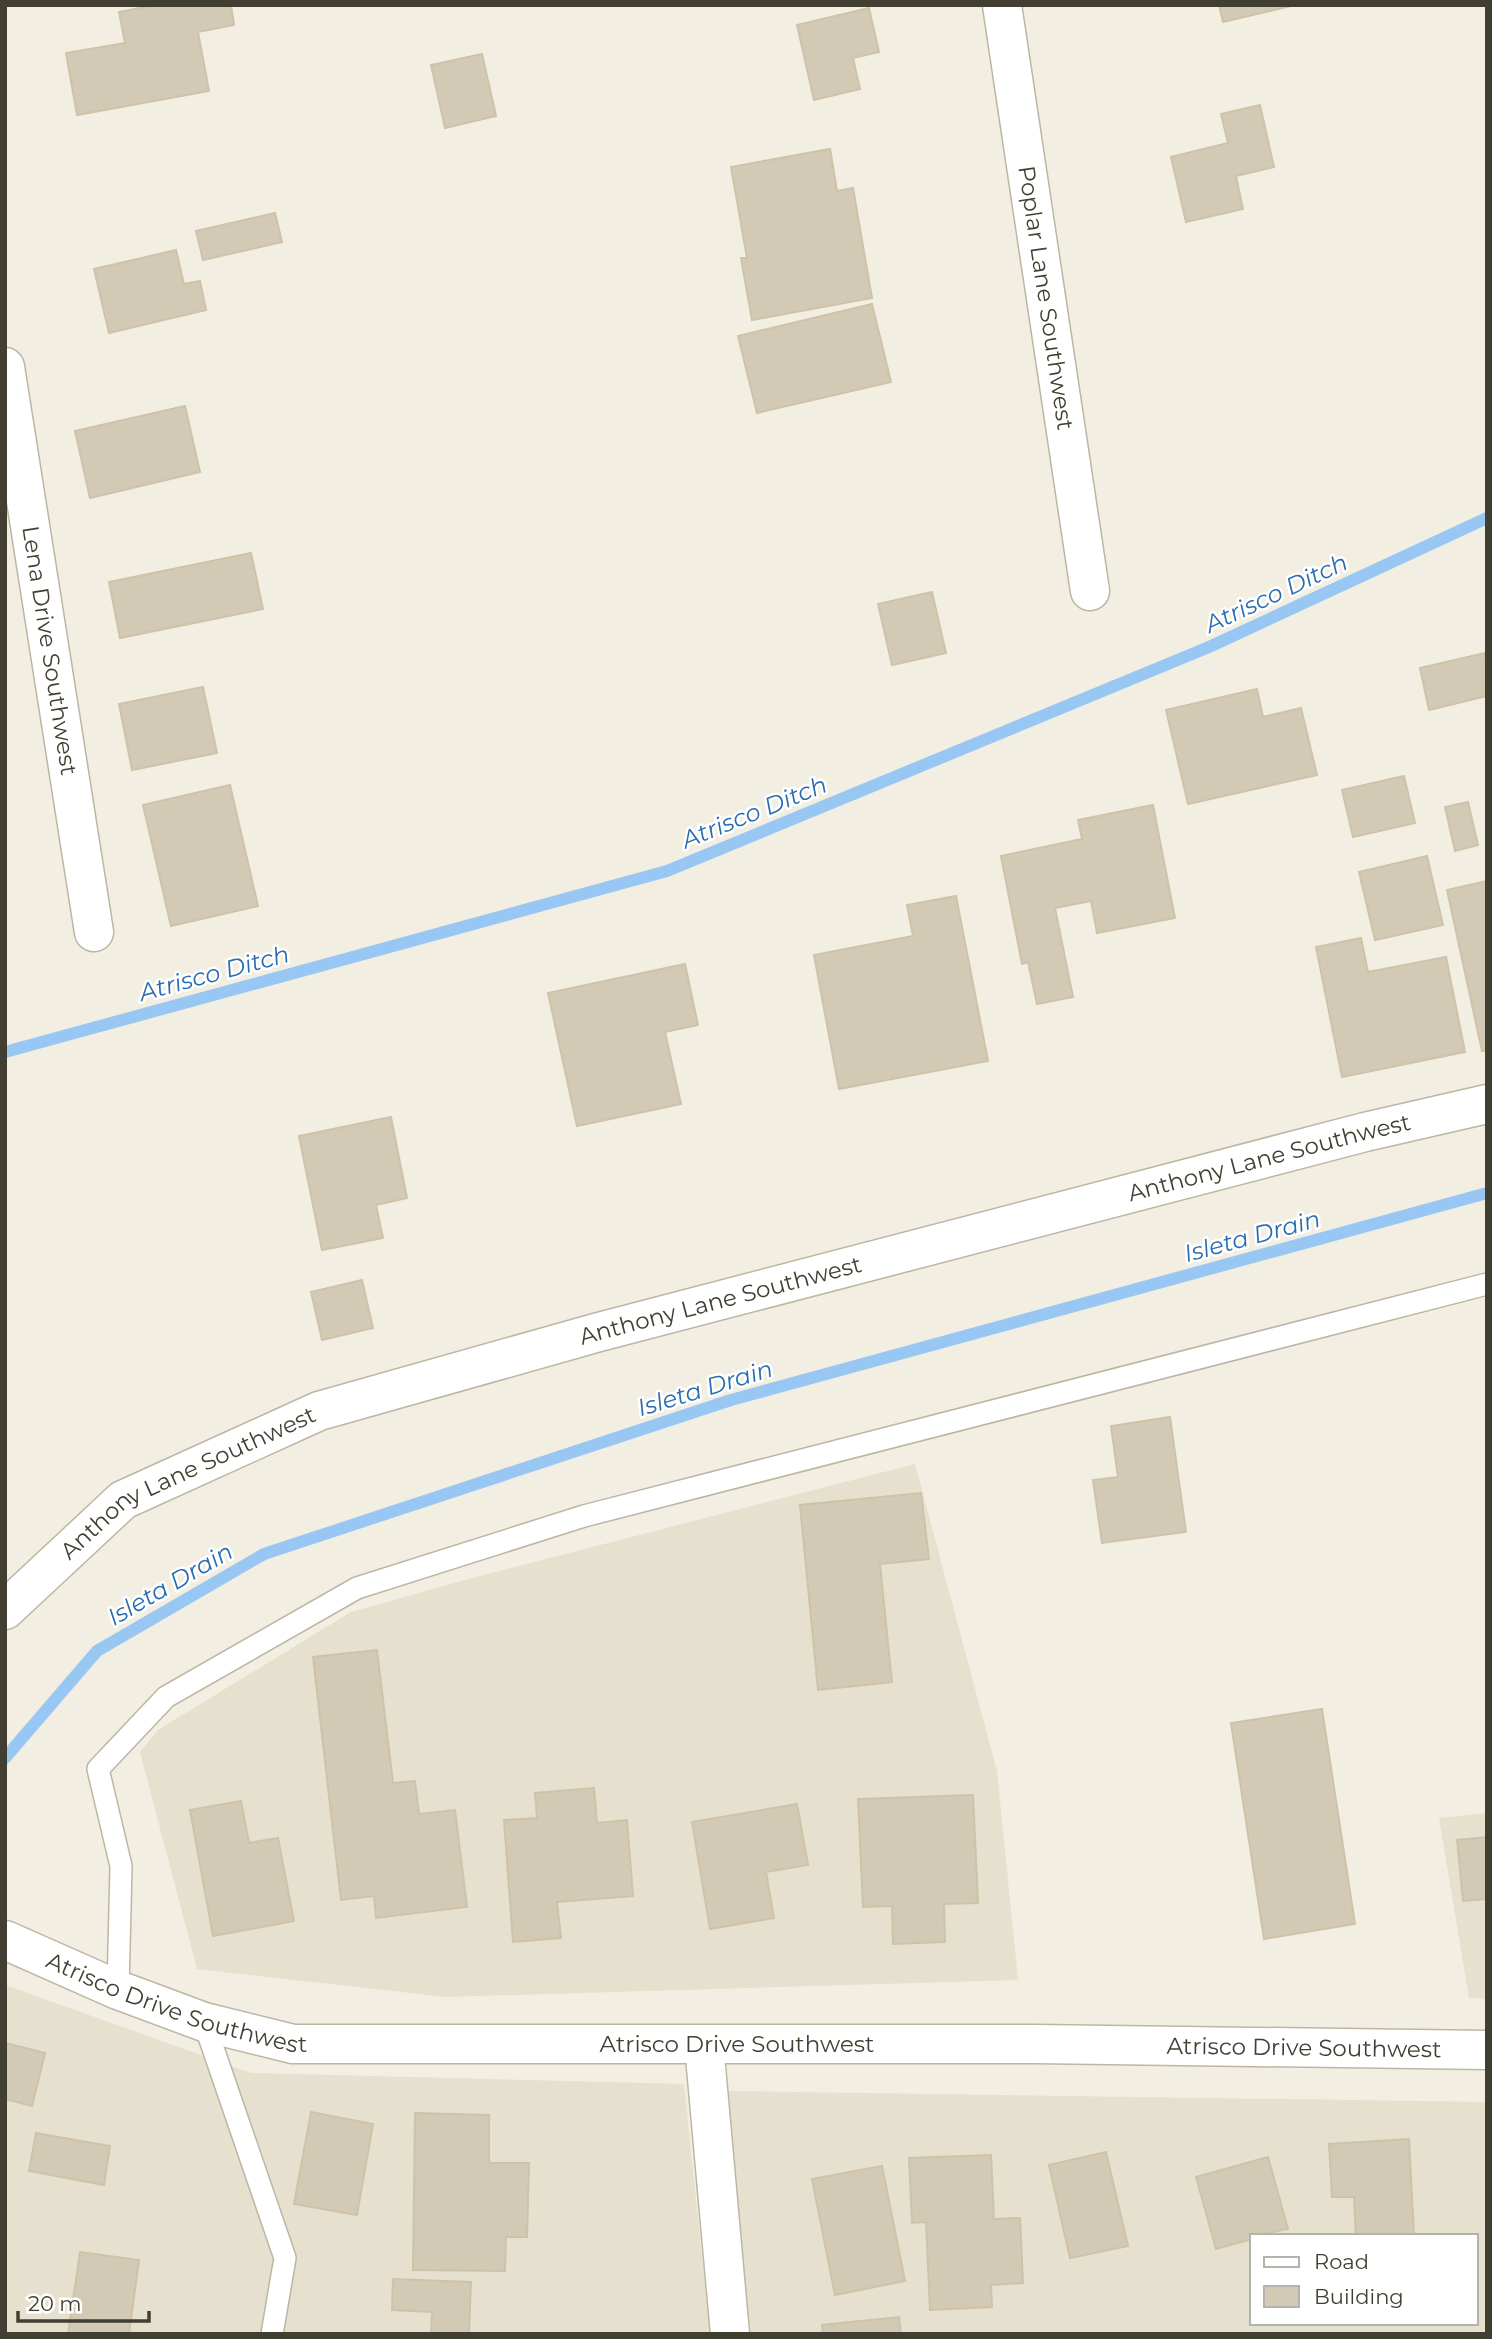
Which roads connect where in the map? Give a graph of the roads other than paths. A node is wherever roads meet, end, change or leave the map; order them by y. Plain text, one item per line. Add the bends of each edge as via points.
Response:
1 (1002, 5) edge
2 (5, 367) edge
3 (1090, 591) dead end
4 (94, 932) dead end
5 (1487, 1104) edge
6 (1487, 1284) edge
7 (5, 1610) edge
8 (5, 1940) edge
9 (118, 1990) junction
10 (204, 2022) junction
11 (704, 2045) junction
12 (1487, 2050) edge
13 (272, 2334) edge
14 (730, 2334) edge

1 - 3 street, Poplar Lane Southwest
2 - 4 street, Lena Drive Southwest
5 - 7 street, Anthony Lane Southwest via 599,1332 319,1411 123,1500
6 - 9 lane via 584,1516 357,1588 166,1698 98,1769 121,1866
8 - 9 street, Atrisco Drive Southwest
9 - 10 street, Atrisco Drive Southwest
10 - 11 street, Atrisco Drive Southwest via 293,2044
10 - 13 lane via 285,2258
11 - 12 street, Atrisco Drive Southwest
11 - 14 street

